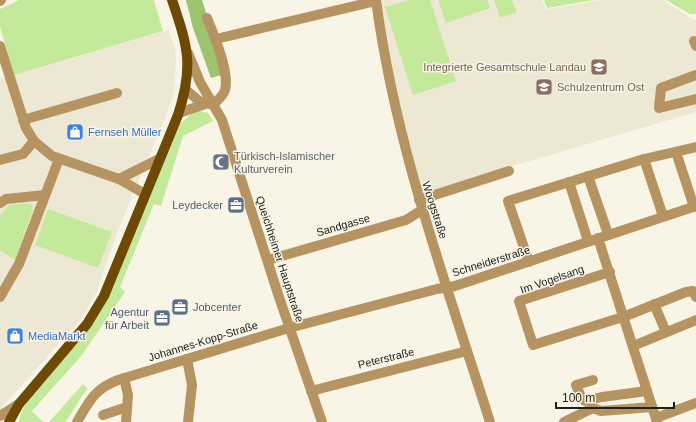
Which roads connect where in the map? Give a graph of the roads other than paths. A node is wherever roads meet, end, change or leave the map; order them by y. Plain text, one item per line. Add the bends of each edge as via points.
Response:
1 (172, 0) edge
2 (376, 0) edge
3 (208, 18) dead end
4 (216, 39) junction
5 (0, 46) edge
6 (188, 53) junction
7 (696, 75) edge
8 (185, 89) junction
9 (205, 90) junction
10 (117, 93) dead end
11 (696, 99) edge
12 (209, 104) junction
13 (179, 113) junction
14 (23, 120) junction
15 (34, 141) junction
16 (696, 147) edge
17 (676, 152) junction
18 (59, 159) junction
19 (159, 159) junction
20 (644, 159) junction
21 (0, 160) edge
22 (509, 171) dead end
23 (588, 176) junction
24 (119, 179) junction
25 (568, 182) junction
26 (145, 194) junction
27 (45, 195) junction
28 (0, 203) edge
29 (421, 205) junction
30 (695, 206) edge
31 (663, 216) junction
32 (603, 236) junction
33 (588, 241) junction
34 (268, 260) junction
35 (529, 262) junction
36 (610, 272) junction
37 (448, 287) junction
38 (0, 296) edge
39 (696, 297) edge
40 (654, 304) junction
41 (624, 317) junction
42 (696, 320) edge
43 (289, 328) junction
44 (666, 332) junction
45 (633, 346) junction
46 (467, 351) junction
47 (187, 359) junction
48 (124, 378) junction
49 (593, 380) dead end
50 (311, 391) junction
51 (647, 392) junction
52 (696, 403) edge
53 (19, 404) junction
54 (652, 406) junction
55 (127, 407) junction
56 (103, 415) dead end
57 (0, 416) edge
58 (657, 420) edge
59 (9, 422) edge
60 (77, 422) edge
61 (126, 422) edge
62 (188, 422) edge
63 (322, 422) edge
64 (490, 422) edge
65 (564, 422) edge

1 - 6 main road
2 - 4 street
2 - 29 street, Woogstraße via 390,84 405,151
3 - 4 street
4 - 12 street via 226,86 224,93
5 - 14 street
6 - 8 main road
6 - 9 street, Queichheimer Hauptstraße
7 - 11 street via 660,88 659,108
8 - 9 street
8 - 12 street, Queichheimer Hauptstraße via 192,96
8 - 13 main road
9 - 12 street, Queichheimer Hauptstraße
10 - 14 street
12 - 13 street
12 - 34 street, Queichheimer Hauptstraße via 222,120
13 - 19 main road
14 - 15 street via 29,136
15 - 18 street
15 - 21 street via 23,154
16 - 17 street
17 - 20 street
17 - 30 street
18 - 24 street
18 - 27 street
19 - 24 street
19 - 26 main road
20 - 23 street
20 - 31 street
22 - 29 street, Sandgasse
23 - 25 street
23 - 32 street
24 - 26 street
25 - 33 street
25 - 35 street via 508,201
26 - 53 main road via 96,310 77,337
27 - 28 street via 6,199
27 - 38 street via 19,264
29 - 34 street, Sandgasse via 406,220
29 - 37 street, Woogstraße
30 - 31 street, Schneiderstraße
31 - 32 street, Schneiderstraße
32 - 33 street, Schneiderstraße
32 - 36 street
33 - 35 street, Schneiderstraße
34 - 43 street, Queichheimer Hauptstraße
35 - 37 street, Schneiderstraße
36 - 41 street
36 - 41 street, Im Vogelsang via 519,301 534,345
37 - 43 street, Schneiderstraße
37 - 46 street, Woogstraße
39 - 40 street via 693,291 686,292
40 - 41 street
40 - 44 street
41 - 45 street
42 - 44 street
43 - 47 street, Johannes-Kopp-Straße
43 - 50 street, Queichheimer Hauptstraße
44 - 45 street
45 - 51 street
46 - 50 street, Peterstraße
46 - 64 street, Woogstraße
47 - 48 street, Johannes-Kopp-Straße
47 - 62 street via 192,384
48 - 55 street
48 - 60 street, Johannes-Kopp-Straße via 97,392 89,400
49 - 51 street via 576,385 581,398 585,401
50 - 63 street, Queichheimer Hauptstraße
51 - 54 street
52 - 58 street
53 - 57 street
53 - 59 main road
54 - 58 street
54 - 65 street via 601,411 593,408
55 - 56 street
55 - 61 street

